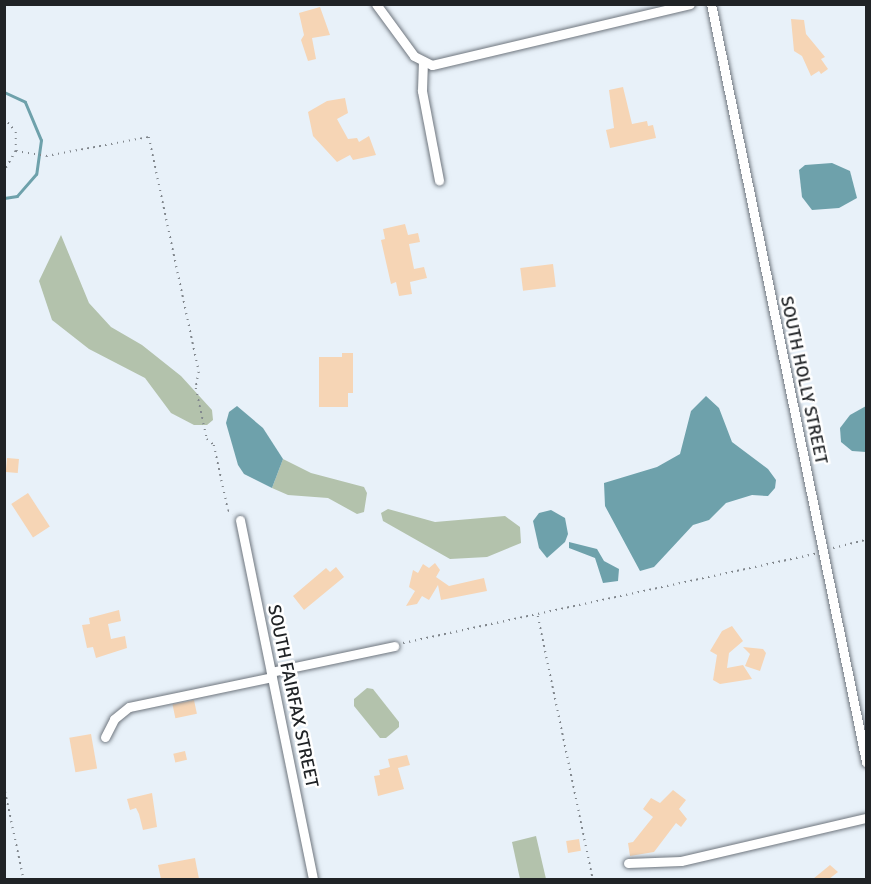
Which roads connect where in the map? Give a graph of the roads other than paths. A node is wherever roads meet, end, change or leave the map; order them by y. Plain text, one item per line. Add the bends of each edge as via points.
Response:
1 (376, 4) edge
2 (690, 4) edge
3 (711, 4) edge
4 (427, 63) junction
5 (439, 180) dead end
6 (240, 520) road end
7 (394, 645) road end
8 (271, 674) junction
9 (862, 717) edge
10 (105, 737) dead end
11 (867, 762) edge
12 (867, 818) edge
13 (628, 863) dead end
14 (313, 879) edge

1 - 4 street via 414,56
2 - 4 street
3 - 9 street, SOUTH HOLLY STREET via 823,550
4 - 5 street via 422,91
6 - 8 street, SOUTH FAIRFAX STREET
7 - 8 street
8 - 10 street via 129,707 114,719
8 - 14 street, SOUTH FAIRFAX STREET
9 - 11 street, SOUTH HOLLY STREET
12 - 13 street via 681,861

